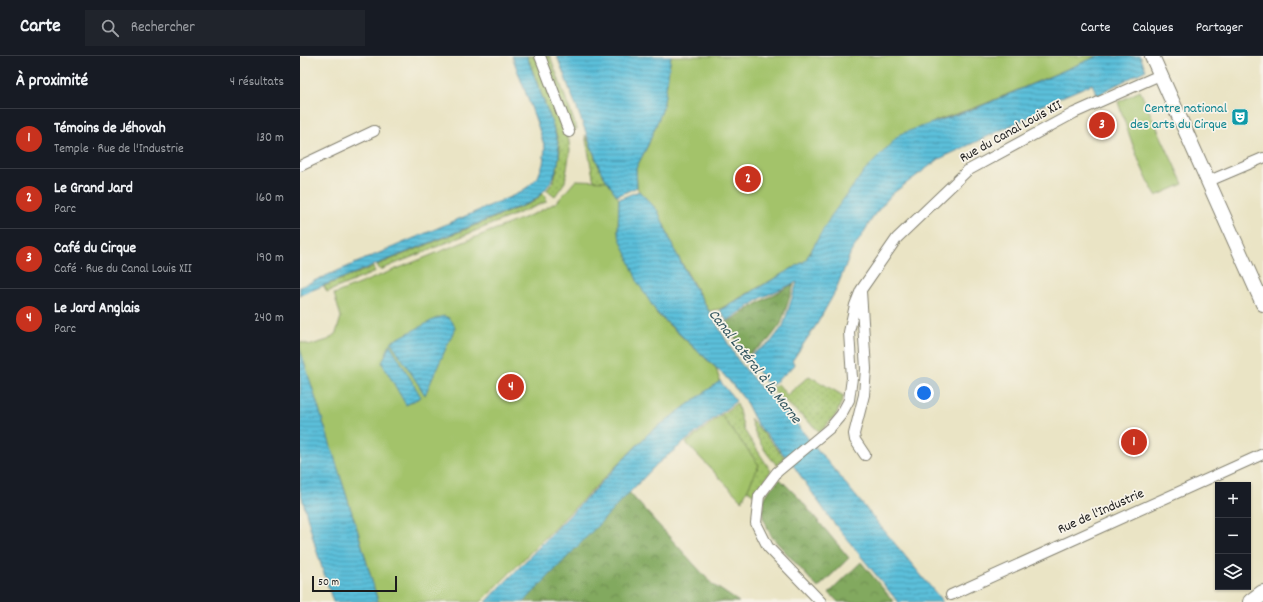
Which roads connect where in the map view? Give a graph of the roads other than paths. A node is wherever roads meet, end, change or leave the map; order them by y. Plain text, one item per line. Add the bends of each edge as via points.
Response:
1 (540, 56) edge
2 (1152, 56) edge
3 (1160, 75) junction
4 (374, 131) dead end
5 (569, 132) dead end
6 (1263, 158) edge
7 (300, 166) edge
8 (1209, 181) junction
9 (861, 290) junction
10 (1263, 304) edge
11 (1263, 454) edge
12 (865, 455) dead end
13 (1263, 593) edge
14 (951, 595) dead end
15 (821, 602) edge
16 (1251, 602) edge

1 - 5 street
2 - 3 main road
3 - 8 main road
3 - 9 street, Rue du Canal Louis XII via 1074,113 967,171 897,238
4 - 7 street
6 - 8 street
8 - 10 main road
9 - 12 street via 866,369 864,395 854,434
9 - 15 street, Rue du Canal Louis XII via 854,305 849,332 852,378 849,400 842,415 777,472 759,496 756,523 768,547
11 - 14 street, Rue de l'Industrie
13 - 16 main road

